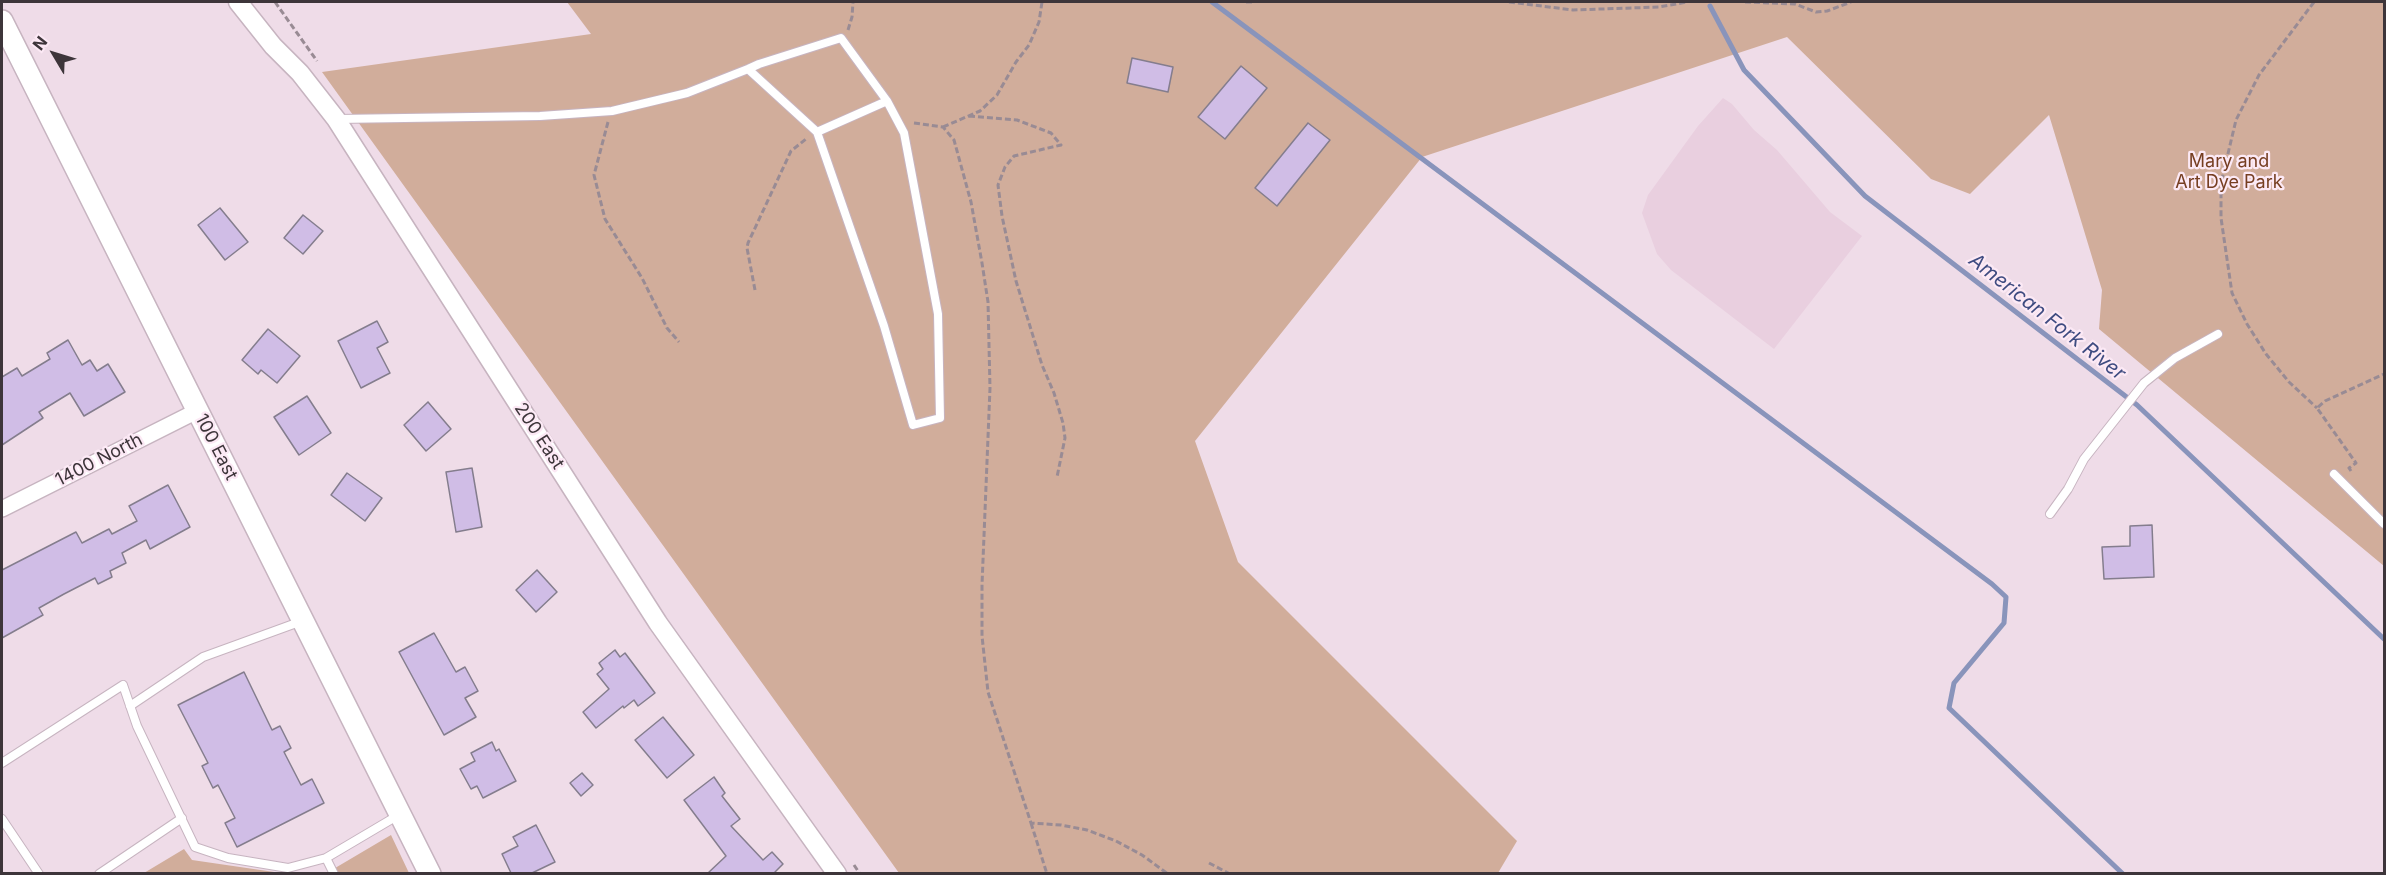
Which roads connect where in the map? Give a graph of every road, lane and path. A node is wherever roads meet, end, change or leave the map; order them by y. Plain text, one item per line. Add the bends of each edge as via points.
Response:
1 (238, 2) edge
2 (275, 2) edge
3 (853, 2) edge
4 (1042, 2) edge
5 (1246, 2) edge
6 (1252, 2) edge
7 (1509, 2) edge
8 (1687, 2) edge
9 (1745, 2) edge
10 (1851, 2) edge
11 (2314, 2) edge
12 (2, 21) edge
13 (841, 38) junction
14 (317, 61) dead end
15 (748, 69) junction
16 (887, 101) junction
17 (612, 111) junction
18 (969, 116) junction
19 (336, 119) junction
20 (914, 123) dead end
21 (943, 127) junction
22 (817, 132) junction
23 (755, 290) dead end
24 (2218, 334) dead end
25 (679, 342) dead end
26 (2385, 374) edge
27 (2317, 408) junction
28 (197, 411) junction
29 (2334, 474) dead end
30 (1057, 477) dead end
31 (2356, 478) dead end
32 (2, 509) edge
33 (2050, 514) dead end
34 (2385, 524) edge
35 (303, 621) junction
36 (130, 706) junction
37 (2, 763) edge
38 (400, 814) junction
39 (182, 818) junction
40 (2, 819) edge
41 (1031, 823) junction
42 (326, 858) junction
43 (1209, 863) dead end
44 (39, 873) edge
45 (99, 873) edge
46 (334, 873) edge
47 (430, 873) edge
48 (837, 873) edge
49 (1047, 873) edge
50 (1168, 873) edge
51 (1230, 873) edge

1 - 19 street, 200 East
2 - 14 path
3 - 13 path via 848,29
4 - 18 path via 1029,45 997,96
5 - 6 path
7 - 8 path via 1573,10 1647,8
9 - 10 path via 1795,4 1816,12
11 - 27 path via 2259,75 2236,120 2221,183 2221,218 2232,293 2247,324 2289,382
12 - 28 main road, 100 East
13 - 15 lane
13 - 16 lane
15 - 17 lane via 687,93
15 - 22 lane
16 - 22 lane
16 - 22 lane via 904,133 938,314 940,418 913,425 885,327
17 - 19 lane
17 - 25 path via 594,175 599,200 605,219 667,328
18 - 21 path
18 - 30 path via 1017,120 1051,133 1060,145 1014,156 998,186 1016,281 1063,423 1065,438
19 - 48 street, 200 East via 658,623
20 - 21 path
21 - 41 path via 954,140 971,202 988,302 990,388 982,636 988,692
22 - 23 path via 791,151 748,243
24 - 33 lane via 2175,358 2144,383 2084,459
26 - 27 path
27 - 31 path via 2356,463 2349,468
28 - 32 street, 1400 North
28 - 35 main road, 100 East
29 - 34 lane
35 - 36 lane via 203,657
35 - 38 main road, 100 East
36 - 37 lane via 123,685
36 - 39 lane
38 - 42 lane
38 - 47 main road, 100 East
39 - 42 lane via 195,847 228,858 288,868
39 - 45 lane
40 - 44 lane
41 - 49 path
41 - 50 path via 1070,827 1116,841
42 - 46 lane
43 - 51 path

